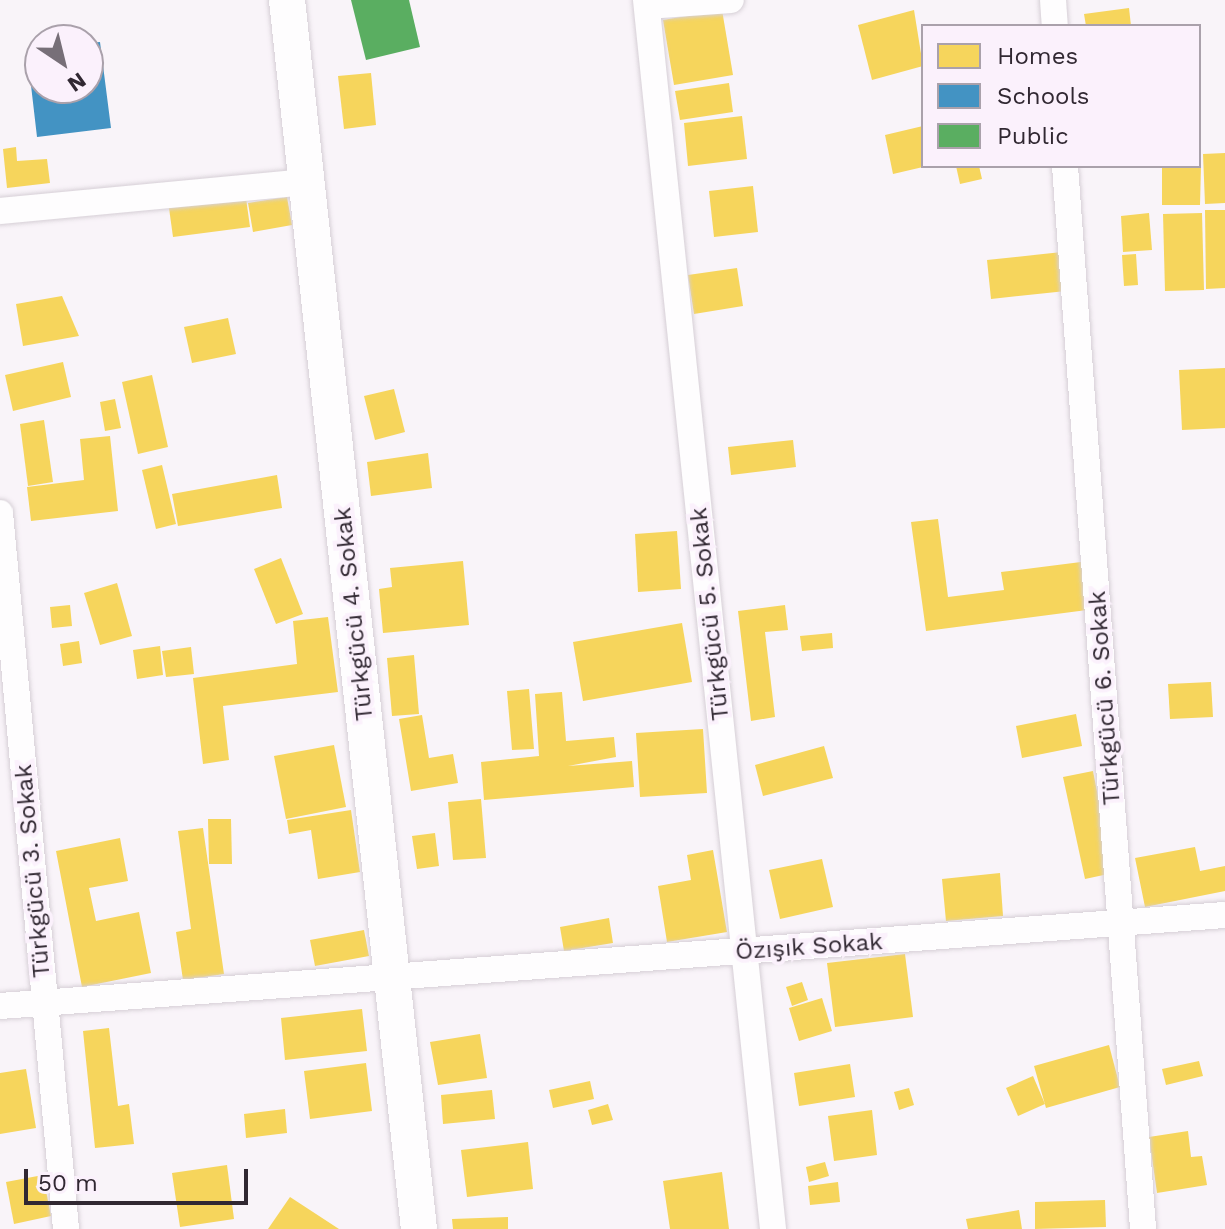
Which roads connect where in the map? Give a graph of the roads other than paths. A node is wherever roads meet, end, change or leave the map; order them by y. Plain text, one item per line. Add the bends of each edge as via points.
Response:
1 (287, 0) edge
2 (731, 0) edge
3 (1053, 0) edge
4 (647, 3) edge
5 (1055, 24) edge
6 (1065, 168) edge
7 (307, 182) junction
8 (0, 211) edge
9 (0, 513) edge
10 (1225, 915) edge
11 (1122, 924) junction
12 (745, 952) junction
13 (393, 978) junction
14 (45, 1005) junction
15 (0, 1006) edge
16 (66, 1229) edge
17 (419, 1229) edge
18 (773, 1229) edge
19 (1143, 1229) edge

1 - 7 main road, Türkgücü 4. Sokak
2 - 4 street
3 - 5 street
4 - 12 street, Türkgücü 5. Sokak
6 - 11 street, Türkgücü 6. Sokak
7 - 8 street
7 - 13 main road, Türkgücü 4. Sokak
9 - 14 street, Türkgücü 3. Sokak
10 - 11 street, Özışık Sokak
11 - 12 street, Özışık Sokak
11 - 19 street, Türkgücü 6. Sokak
12 - 13 street, Özışık Sokak
12 - 18 street, Türkgücü 5. Sokak
13 - 14 street, Özışık Sokak
13 - 17 main road, Türkgücü 4. Sokak
14 - 15 street, Özışık Sokak
14 - 16 street, Türkgücü 3. Sokak

